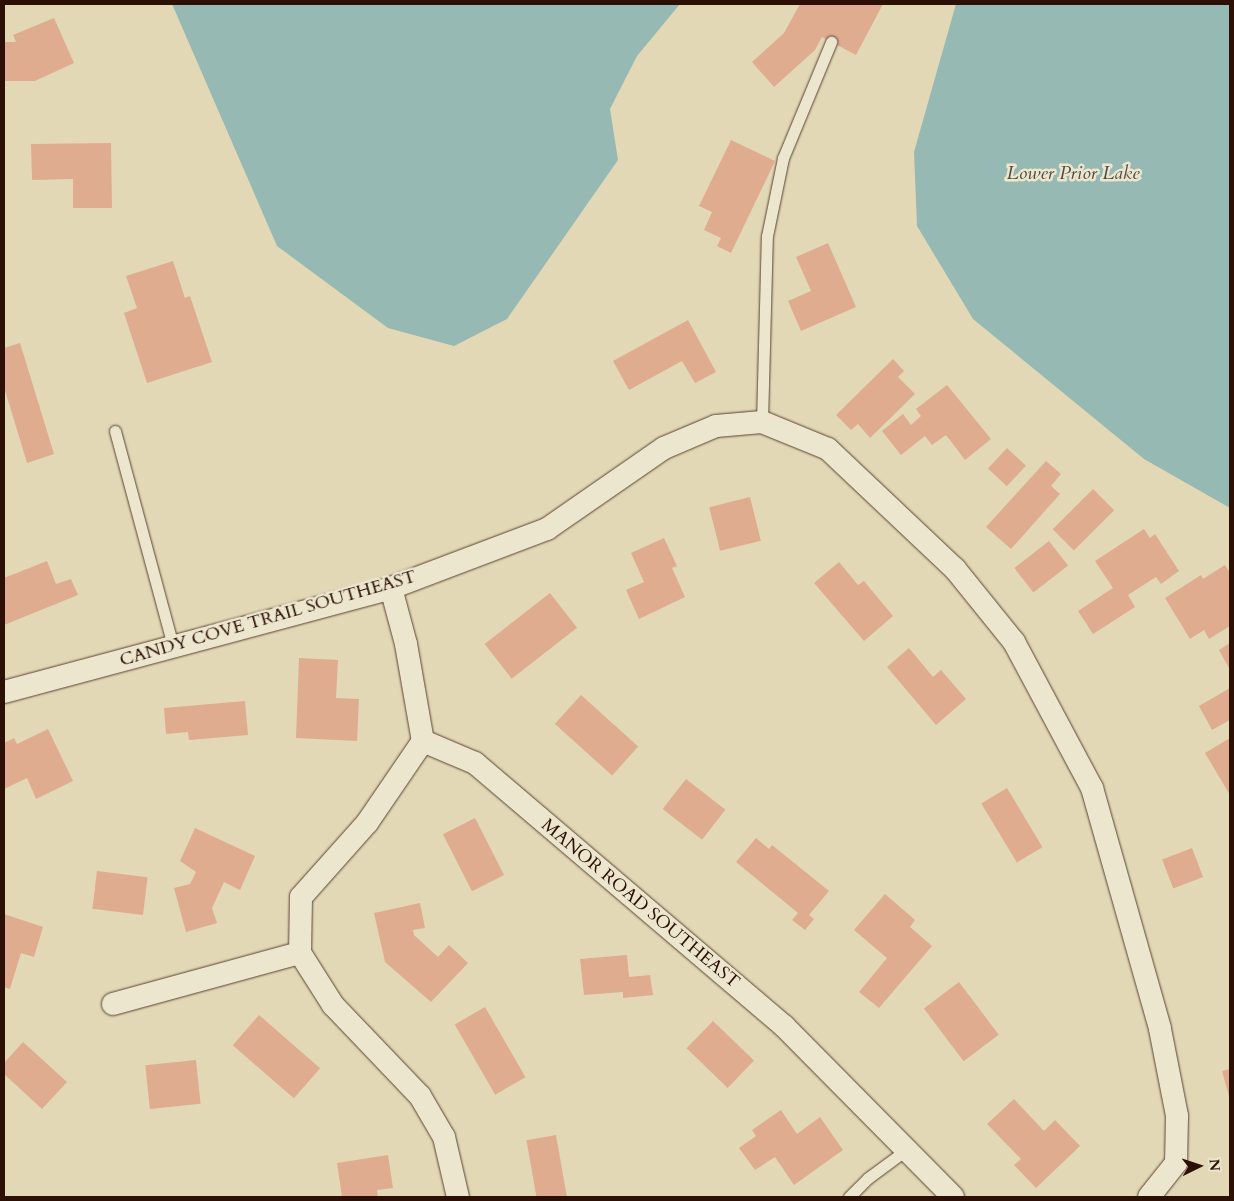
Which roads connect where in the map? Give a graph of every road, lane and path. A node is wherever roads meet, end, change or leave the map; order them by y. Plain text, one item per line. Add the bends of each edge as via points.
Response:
1 (831, 42) dead end
2 (762, 422) junction
3 (114, 431) dead end
4 (391, 588) junction
5 (173, 646) junction
6 (4, 692) edge
7 (423, 740) junction
8 (300, 953) junction
9 (114, 1004) dead end
10 (906, 1150) junction
11 (458, 1197) edge
12 (849, 1197) edge
13 (953, 1197) edge
14 (1149, 1197) edge

1 - 2 lane via 783,158 767,236
2 - 4 street, CANDY COVE TRAIL SOUTHEAST via 716,426 664,448 547,529
2 - 14 street, CANDY COVE TRAIL SOUTHEAST via 828,449 956,569 1014,642 1092,788 1160,1028 1177,1116 1176,1163
3 - 5 lane
4 - 5 street, CANDY COVE TRAIL SOUTHEAST
4 - 7 street via 406,644
5 - 6 street, CANDY COVE TRAIL SOUTHEAST
7 - 8 street via 367,823 301,897
7 - 10 street, MANOR ROAD SOUTHEAST via 475,763 784,1026
8 - 9 street
8 - 11 street via 333,1005 420,1096 444,1137
10 - 12 lane via 868,1178
10 - 13 street, MANOR ROAD SOUTHEAST

